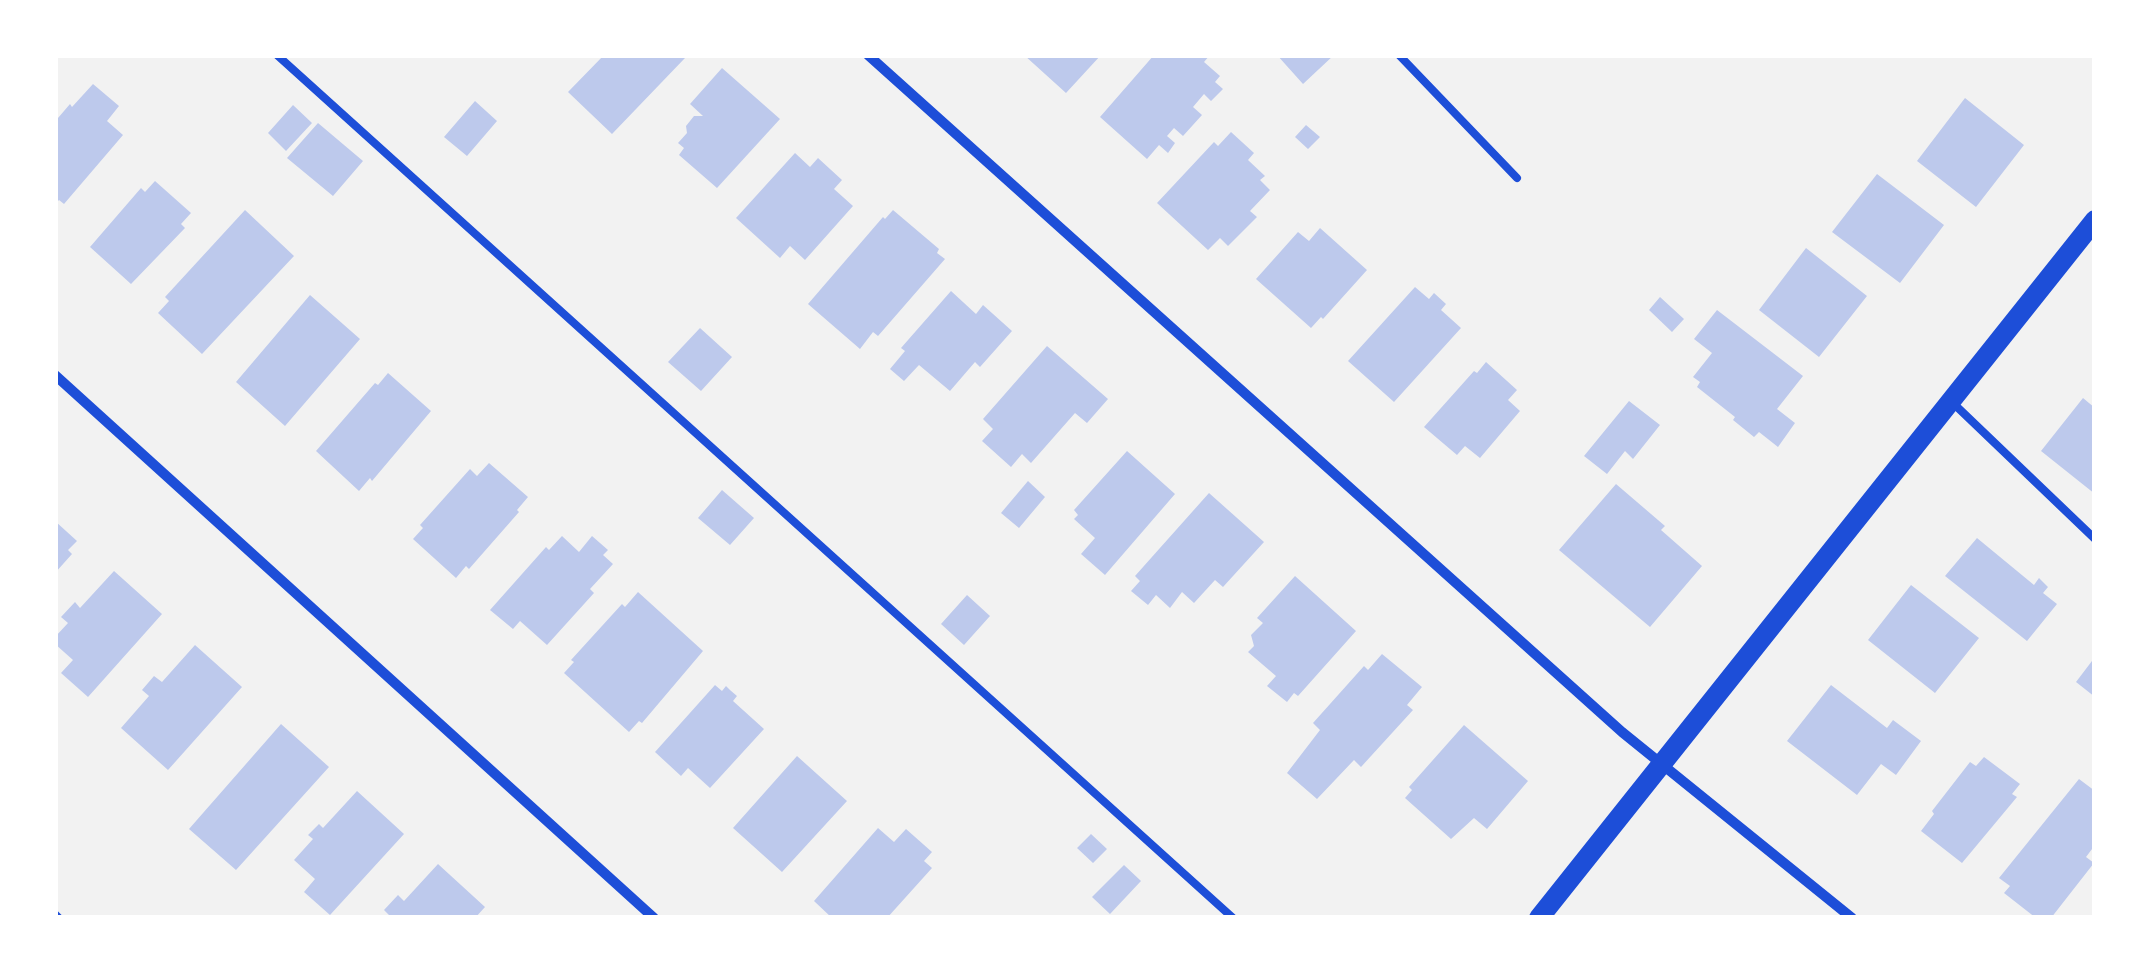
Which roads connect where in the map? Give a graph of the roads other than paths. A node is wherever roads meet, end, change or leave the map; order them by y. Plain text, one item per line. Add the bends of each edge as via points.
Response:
1 (277, 55) edge
2 (868, 55) edge
3 (1399, 55) edge
4 (1517, 178) dead end
5 (2095, 220) edge
6 (55, 375) edge
7 (1950, 401) junction
8 (2095, 539) edge
9 (1660, 765) junction
10 (654, 918) edge
11 (1232, 918) edge
12 (1539, 918) edge
13 (1852, 918) edge

1 - 11 lane
2 - 9 street
3 - 4 lane
5 - 7 main road
6 - 10 street
7 - 8 lane
7 - 9 main road
9 - 12 main road
9 - 13 street

